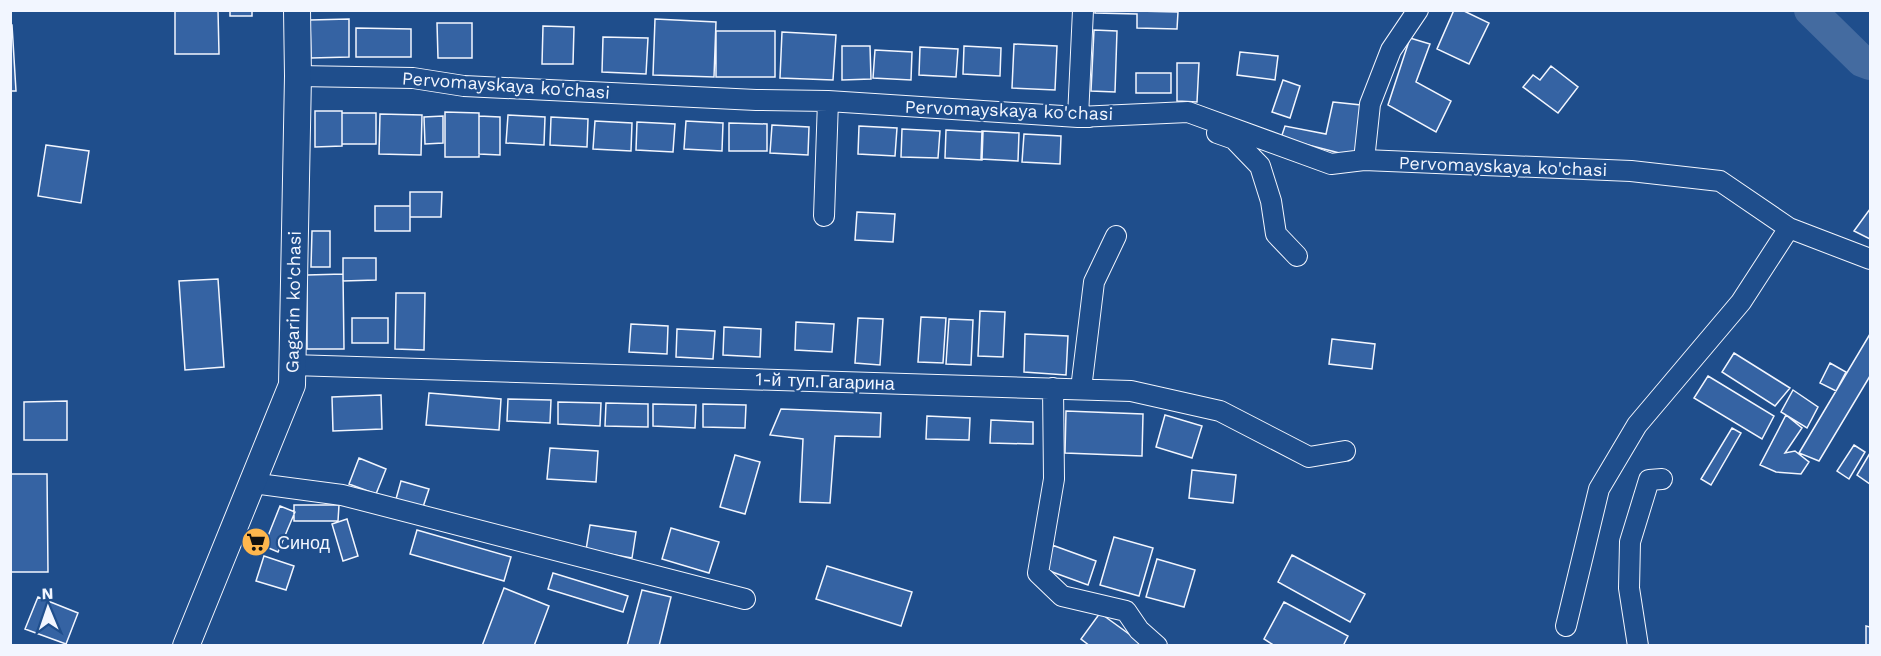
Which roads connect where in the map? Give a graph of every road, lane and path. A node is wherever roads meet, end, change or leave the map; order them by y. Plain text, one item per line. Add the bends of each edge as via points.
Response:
1 (297, 10) edge
2 (1083, 10) edge
3 (1418, 10) edge
4 (298, 76) junction
5 (828, 101) junction
6 (1078, 117) junction
7 (1364, 160) junction
8 (824, 216) dead end
9 (1789, 228) junction
10 (1116, 236) dead end
11 (1297, 256) dead end
12 (1870, 260) edge
13 (292, 365) junction
14 (1053, 388) junction
15 (1081, 389) junction
16 (1345, 451) dead end
17 (1662, 479) dead end
18 (252, 483) junction
19 (745, 599) dead end
20 (1566, 626) dead end
21 (186, 645) edge
22 (1157, 645) edge
23 (1638, 645) edge

1 - 4 main road, Gagarin ko'chasi
2 - 6 street
3 - 7 street via 1391,50 1370,104
4 - 5 street, Pervomayskaya ko'chasi via 413,78 464,86
4 - 13 main road, Gagarin ko'chasi
5 - 6 street, Pervomayskaya ko'chasi
5 - 8 street
6 - 7 street, Pervomayskaya ko'chasi via 1188,112 1330,164
6 - 11 street via 1187,122 1233,139 1260,166 1276,234
7 - 9 street, Pervomayskaya ko'chasi via 1631,171 1720,181
9 - 12 street, Pervomayskaya ko'chasi
9 - 20 street via 1741,302 1637,425 1599,489
10 - 15 street via 1094,282
13 - 14 street, 1-й туп.Гагарина
13 - 18 main road, Gagarin ko'chasi via 292,385
14 - 15 street, 1-й туп.Гагарина
14 - 22 street via 1054,479 1038,573 1062,596 1126,611 1139,630
15 - 16 street, 1-й туп.Гагарина via 1131,391 1220,411 1309,457
17 - 23 street via 1649,480 1630,542 1629,588
18 - 19 street via 342,495
18 - 21 main road, Gagarin ko'chasi

